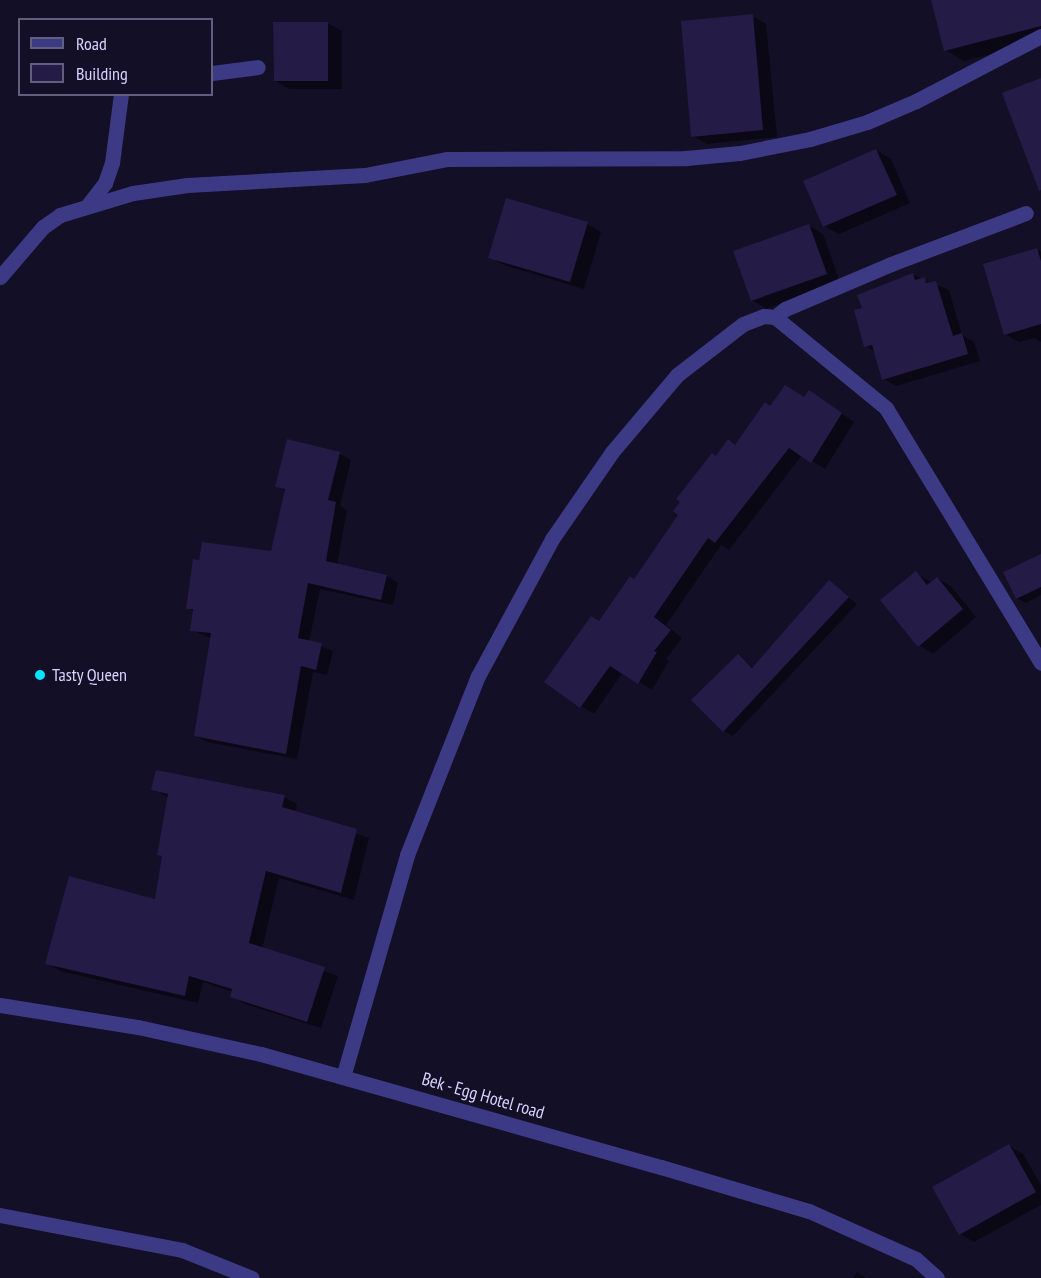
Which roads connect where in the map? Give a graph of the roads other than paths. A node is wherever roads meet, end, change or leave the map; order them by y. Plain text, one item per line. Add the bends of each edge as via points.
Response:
1 (1041, 36) edge
2 (258, 67) dead end
3 (213, 73) edge
4 (121, 96) edge
5 (87, 206) junction
6 (1026, 213) dead end
7 (0, 277) edge
8 (775, 317) junction
9 (1041, 663) edge
10 (0, 1005) edge
11 (343, 1077) junction
12 (0, 1215) edge
13 (252, 1278) edge
14 (937, 1278) edge

1 - 5 street via 867,122 740,153 686,158 447,159 365,176 187,185 133,193
2 - 3 street
4 - 5 street via 112,163 105,183
5 - 7 street via 60,215 43,227
6 - 8 street via 891,264 785,309
8 - 9 street via 886,408
8 - 11 street via 764,316 743,324 677,375 612,452 552,539 478,676 407,855
10 - 11 street, Bek - Egg Hotel road via 138,1027
11 - 14 street, Bek - Egg Hotel road via 809,1211 916,1259
12 - 13 street via 182,1250

